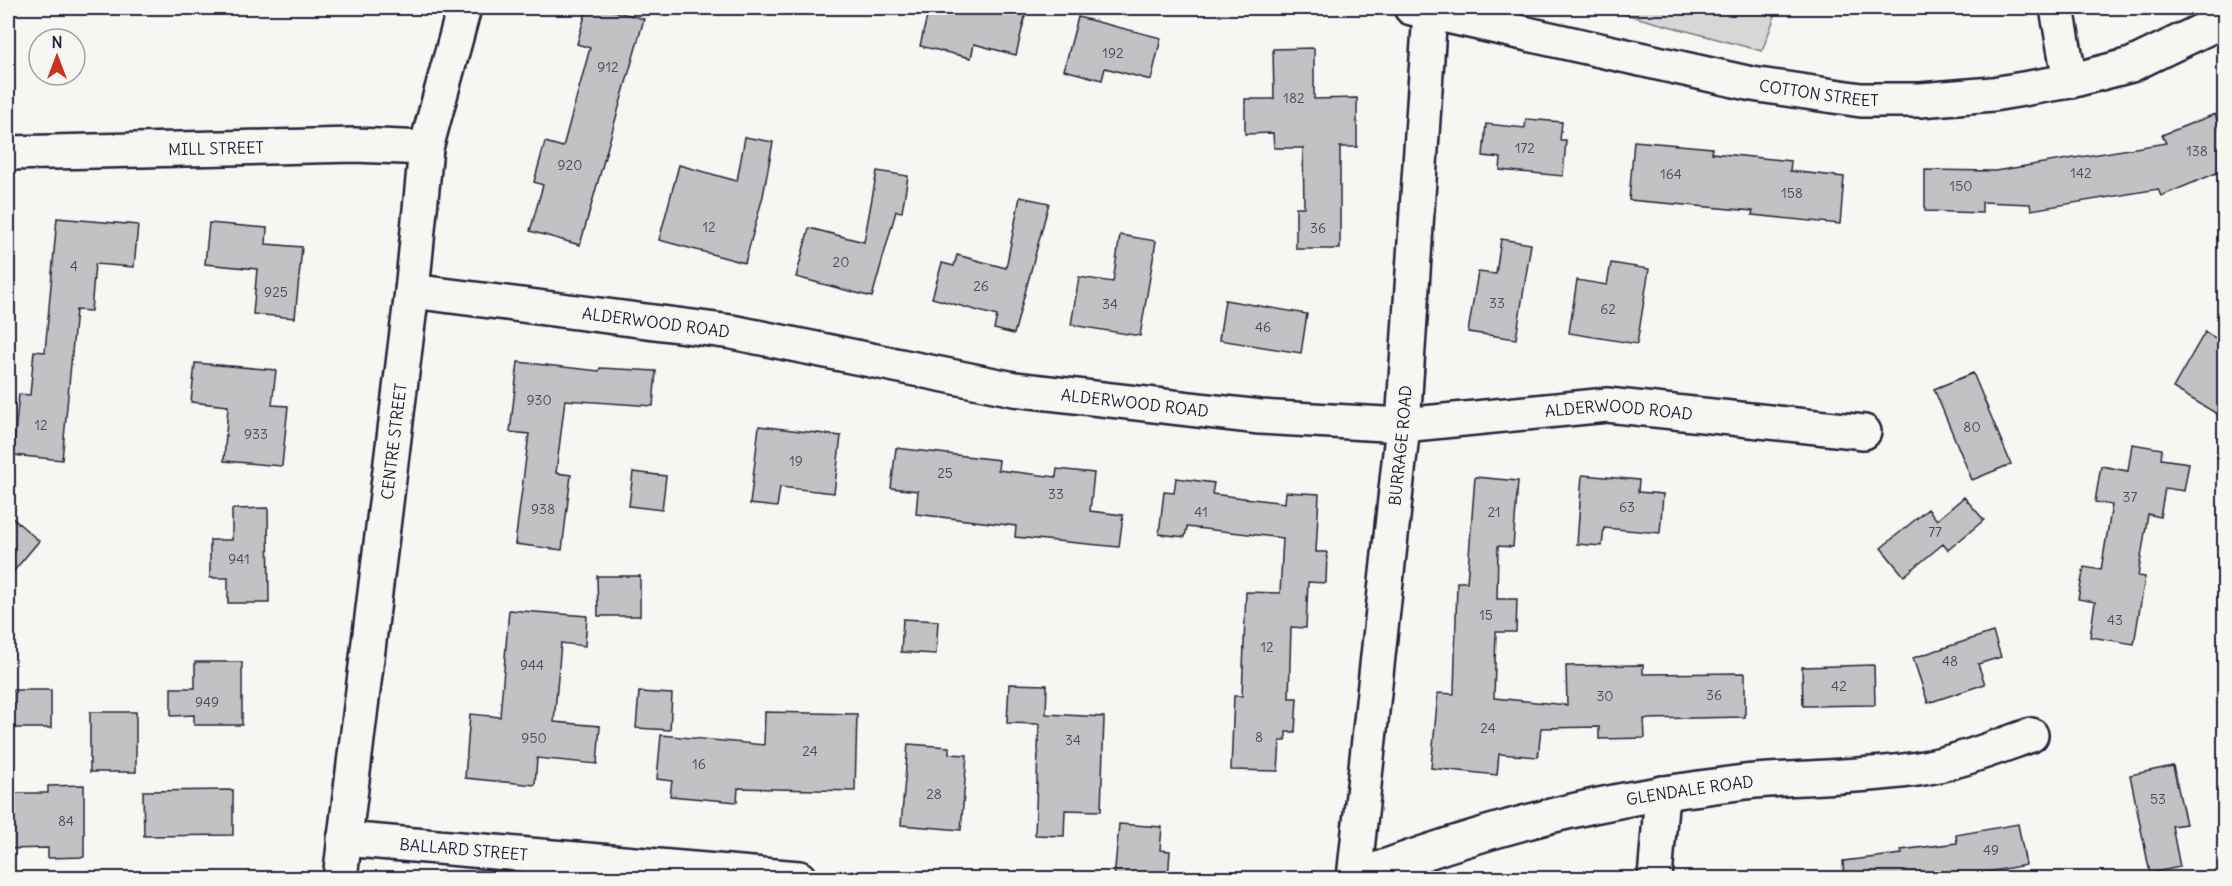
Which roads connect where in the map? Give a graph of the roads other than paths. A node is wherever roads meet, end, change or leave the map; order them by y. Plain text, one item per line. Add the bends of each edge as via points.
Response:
1 (464, 8) edge
2 (2057, 8) edge
3 (1420, 10) edge
4 (2224, 20) edge
5 (2070, 81) junction
6 (426, 148) junction
7 (8, 153) edge
8 (412, 291) junction
9 (1403, 425) junction
10 (1864, 432) dead end
11 (2031, 735) dead end
12 (1662, 793) junction
13 (344, 838) junction
14 (765, 877) edge
15 (1354, 878) edge
16 (340, 879) edge
17 (799, 879) edge
18 (1655, 879) edge

1 - 6 street, CENTRE STREET
2 - 5 street
3 - 5 street, COTTON STREET via 1752,84 1861,100 1993,94
3 - 9 street, BURRAGE ROAD
4 - 5 street, COTTON STREET via 2131,65
6 - 7 street, MILL STREET via 355,145
6 - 8 street, CENTRE STREET
8 - 9 street, ALDERWOOD ROAD via 732,332 1014,388 1260,417
8 - 13 street, CENTRE STREET
9 - 10 street, ALDERWOOD ROAD via 1607,405
9 - 15 street, BURRAGE ROAD
11 - 12 street, GLENDALE ROAD via 1920,768 1754,781
12 - 15 street, GLENDALE ROAD via 1517,824
12 - 18 street
13 - 14 street, BALLARD STREET
13 - 16 street, CENTRE STREET
14 - 17 street, BALLARD STREET

